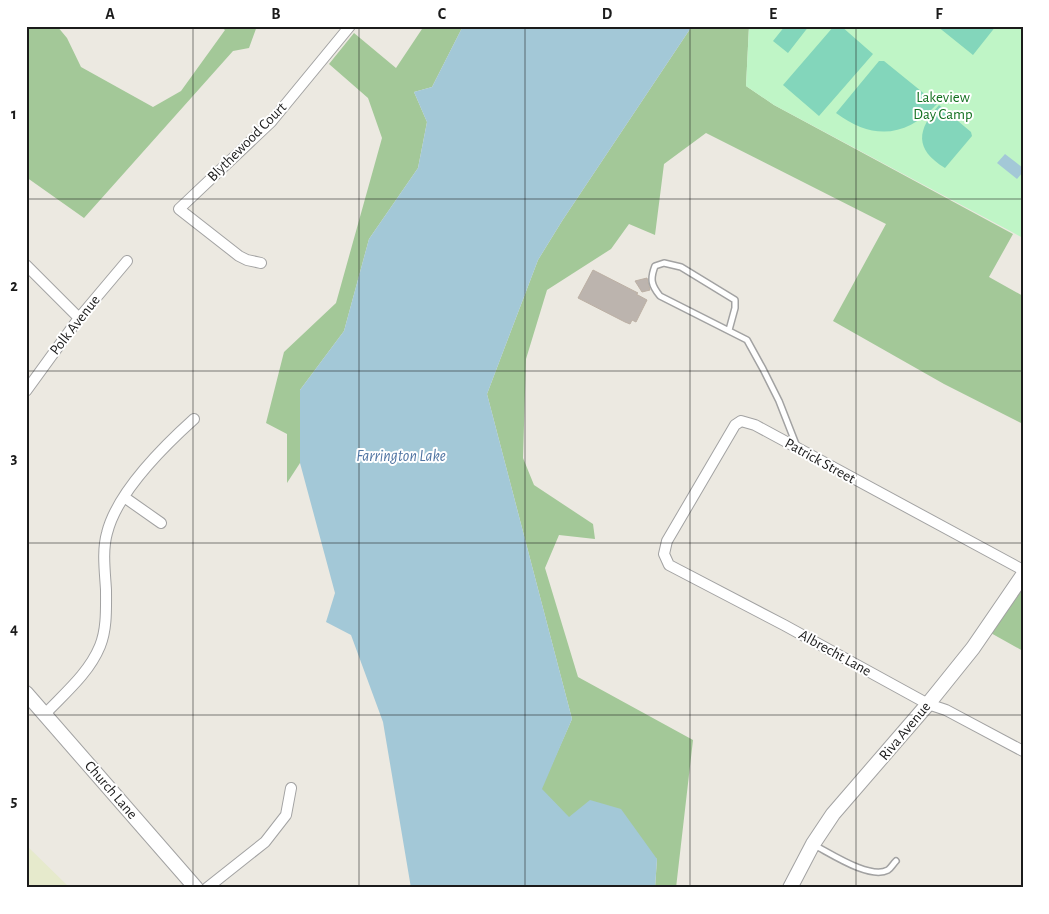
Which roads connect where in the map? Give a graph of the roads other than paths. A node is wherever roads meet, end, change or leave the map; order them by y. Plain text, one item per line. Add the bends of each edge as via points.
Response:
1 (350, 26) edge
2 (127, 261) dead end
3 (261, 262) dead end
4 (26, 265) edge
5 (79, 318) junction
6 (729, 330) junction
7 (26, 391) edge
8 (194, 419) dead end
9 (798, 450) junction
10 (124, 498) junction
11 (161, 523) dead end
12 (667, 541) joint
13 (1023, 570) edge
14 (1023, 575) edge
15 (26, 693) edge
16 (928, 704) junction
17 (45, 714) junction
18 (1023, 751) edge
19 (291, 788) dead end
20 (813, 844) junction
21 (896, 861) dead end
22 (196, 888) edge
23 (208, 888) edge
24 (790, 888) edge

1 - 3 street, Blythewood Court via 271,122 180,209 239,256
2 - 5 street, Polk Avenue
4 - 5 street
5 - 7 street, Polk Avenue
6 - 6 lane via 660,296 651,277 655,266 664,263 681,267 735,300
6 - 9 lane via 747,340 779,401
8 - 10 street via 166,444
9 - 12 street, Patrick Street via 747,422 735,425
9 - 13 street, Patrick Street
10 - 11 street
10 - 17 street via 106,533 106,610 101,645 84,673
12 - 16 street, Albrecht Lane via 664,554 669,565
14 - 16 street, Riva Avenue via 973,648
15 - 17 street, Church Lane
16 - 18 street, Albrecht Lane via 946,710
16 - 20 street, Riva Avenue via 833,814
17 - 22 street, Church Lane
19 - 23 street via 286,815 265,842
20 - 21 lane via 866,870 889,870
20 - 24 street, Riva Avenue

